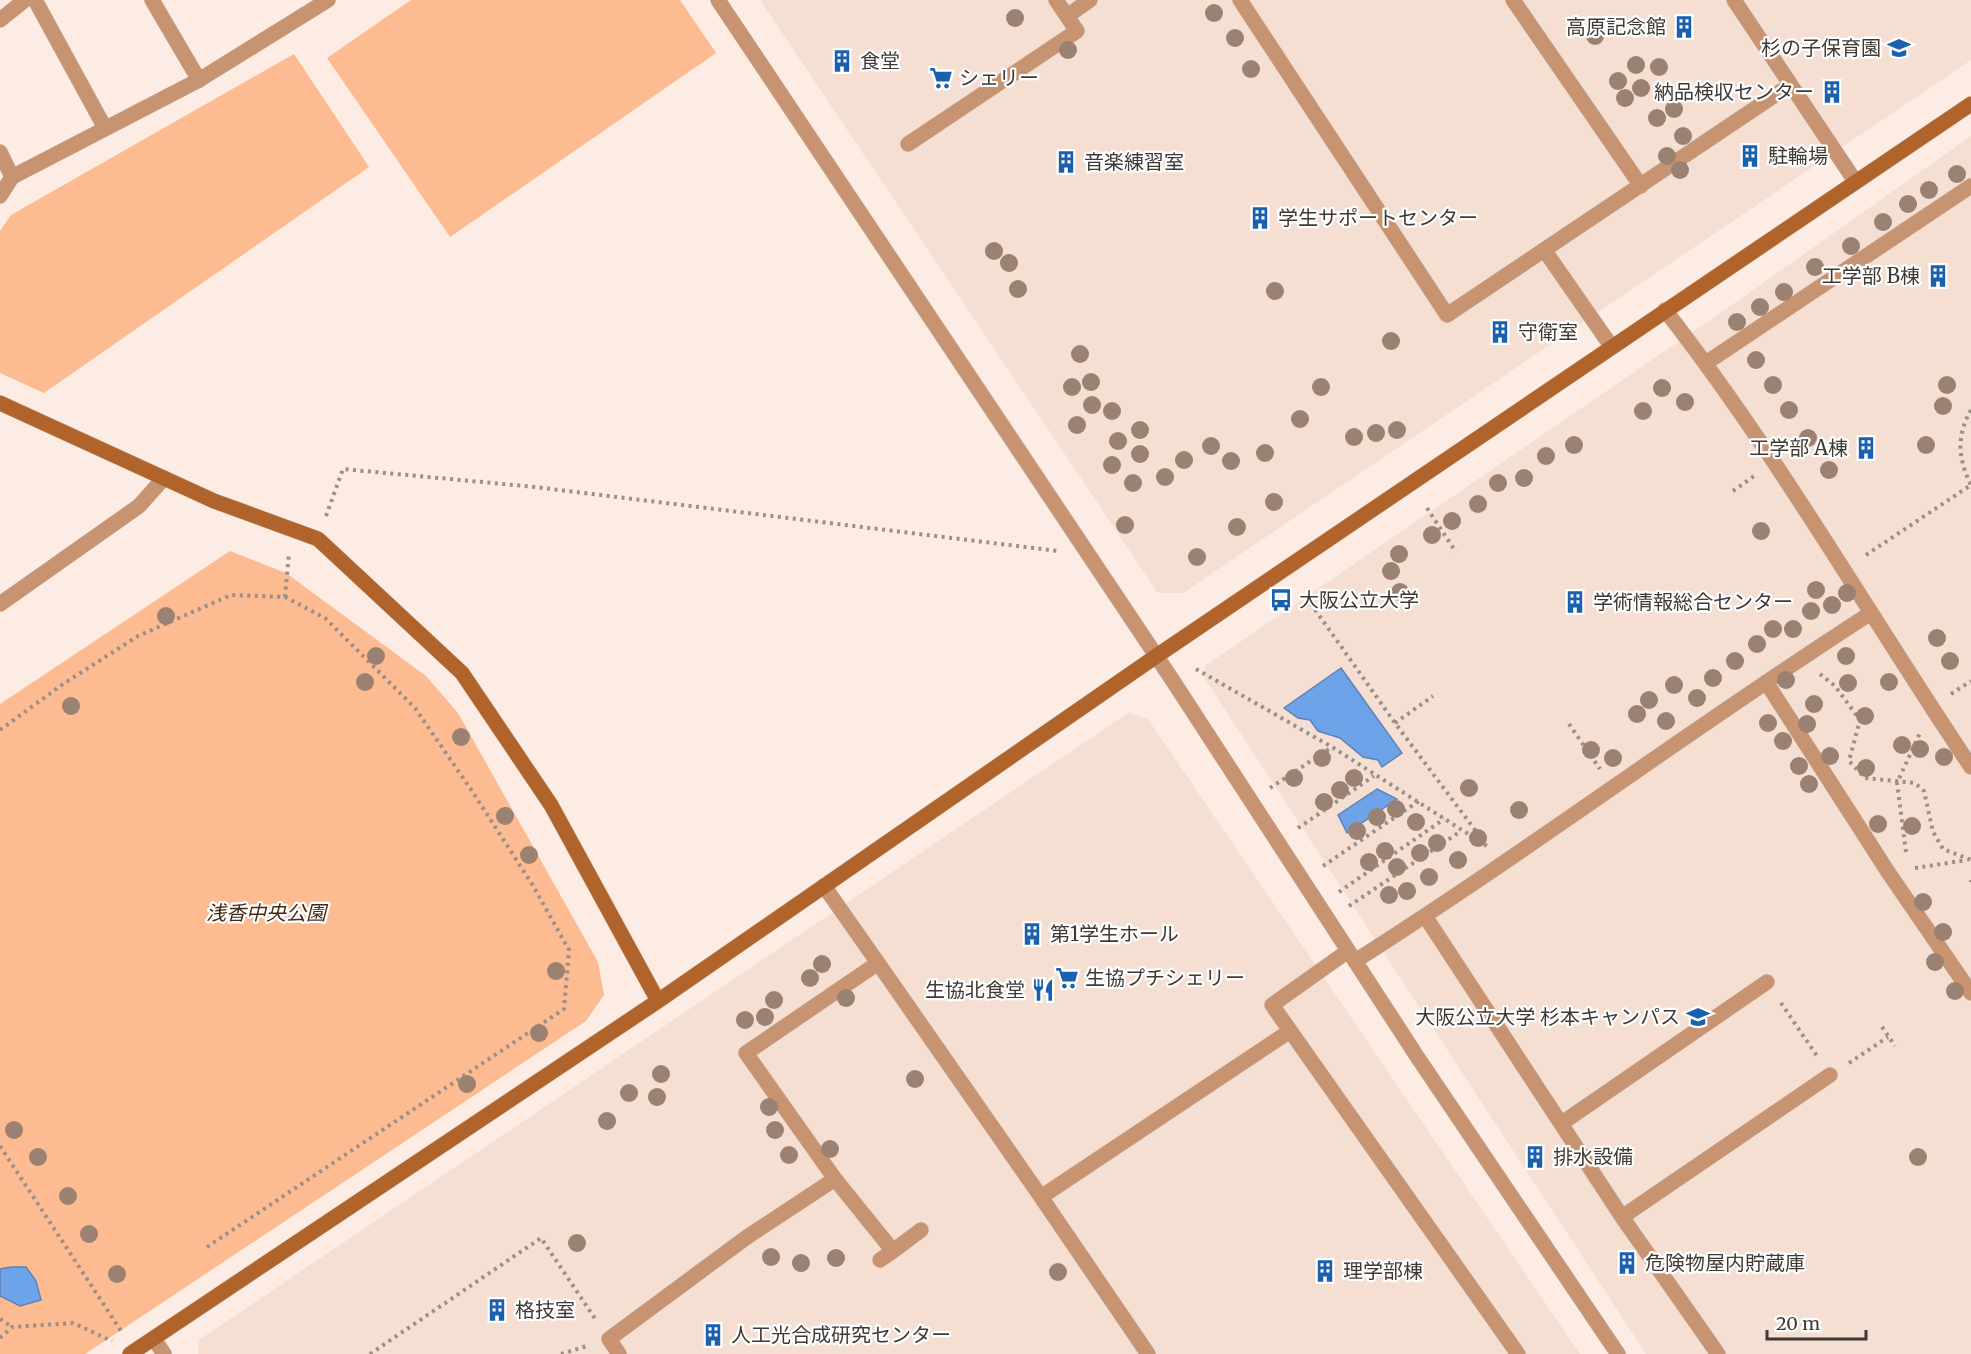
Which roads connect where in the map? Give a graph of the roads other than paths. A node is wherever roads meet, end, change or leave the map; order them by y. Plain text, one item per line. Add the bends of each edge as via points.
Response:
1 (25, 0) edge
2 (35, 0) edge
3 (152, 0) edge
4 (328, 0) edge
5 (718, 0) edge
6 (1056, 0) edge
7 (1090, 0) edge
8 (1240, 0) edge
9 (1513, 0) edge
10 (1734, 0) edge
11 (1067, 16) junction
12 (0, 20) edge
13 (200, 80) junction
14 (1790, 85) junction
15 (1971, 104) edge
16 (105, 128) junction
17 (908, 144) dead end
18 (0, 152) edge
19 (12, 177) junction
20 (1855, 181) junction
21 (1641, 186) junction
22 (1971, 186) edge
23 (0, 196) edge
24 (1545, 251) junction
25 (1665, 310) junction
26 (1611, 346) junction
27 (1706, 363) junction
28 (0, 403) edge
29 (164, 478) junction
30 (0, 604) edge
31 (1871, 613) junction
32 (1155, 657) junction
33 (1766, 682) junction
34 (1971, 767) edge
35 (825, 886) junction
36 (1425, 916) junction
37 (1352, 956) junction
38 (878, 963) junction
39 (1767, 982) road end
40 (1971, 993) edge
41 (658, 1001) junction
42 (1290, 1031) junction
43 (1830, 1075) road end
44 (1562, 1123) junction
45 (835, 1179) junction
46 (1041, 1197) junction
47 (1622, 1217) junction
48 (921, 1230) dead end
49 (893, 1251) junction
50 (880, 1260) dead end
51 (154, 1339) junction
52 (132, 1353) edge
53 (164, 1354) edge
54 (619, 1354) edge
55 (1148, 1354) edge
56 (1518, 1354) edge
57 (1618, 1354) edge
58 (1718, 1354) edge

1 - 12 street
2 - 16 street
3 - 13 street
4 - 13 street
5 - 32 street
6 - 11 street
7 - 11 street
8 - 24 street via 1447,315
9 - 21 street
10 - 14 street
11 - 17 street via 1077,31
13 - 16 street
14 - 20 street
14 - 21 street
15 - 20 street
16 - 19 street
18 - 19 street
19 - 23 street
20 - 25 street
21 - 24 street
22 - 27 street
24 - 26 street
25 - 26 street
25 - 27 street
26 - 32 street
27 - 31 street
28 - 29 street
29 - 30 street via 139,506
29 - 41 street via 213,501 318,539 462,673 550,805
31 - 33 street
31 - 34 street
32 - 35 street
32 - 37 street
33 - 36 street
33 - 40 street
35 - 38 street
35 - 41 street
36 - 37 street
36 - 44 street
37 - 42 street via 1272,1005
37 - 57 street
38 - 45 street via 746,1053
38 - 46 street
39 - 44 street
41 - 51 street
42 - 46 street
42 - 56 street
43 - 47 street
44 - 47 street
45 - 49 street
45 - 54 street via 747,1237 609,1339
46 - 55 street
47 - 58 street
48 - 49 street
49 - 50 street
51 - 52 street
51 - 53 street

